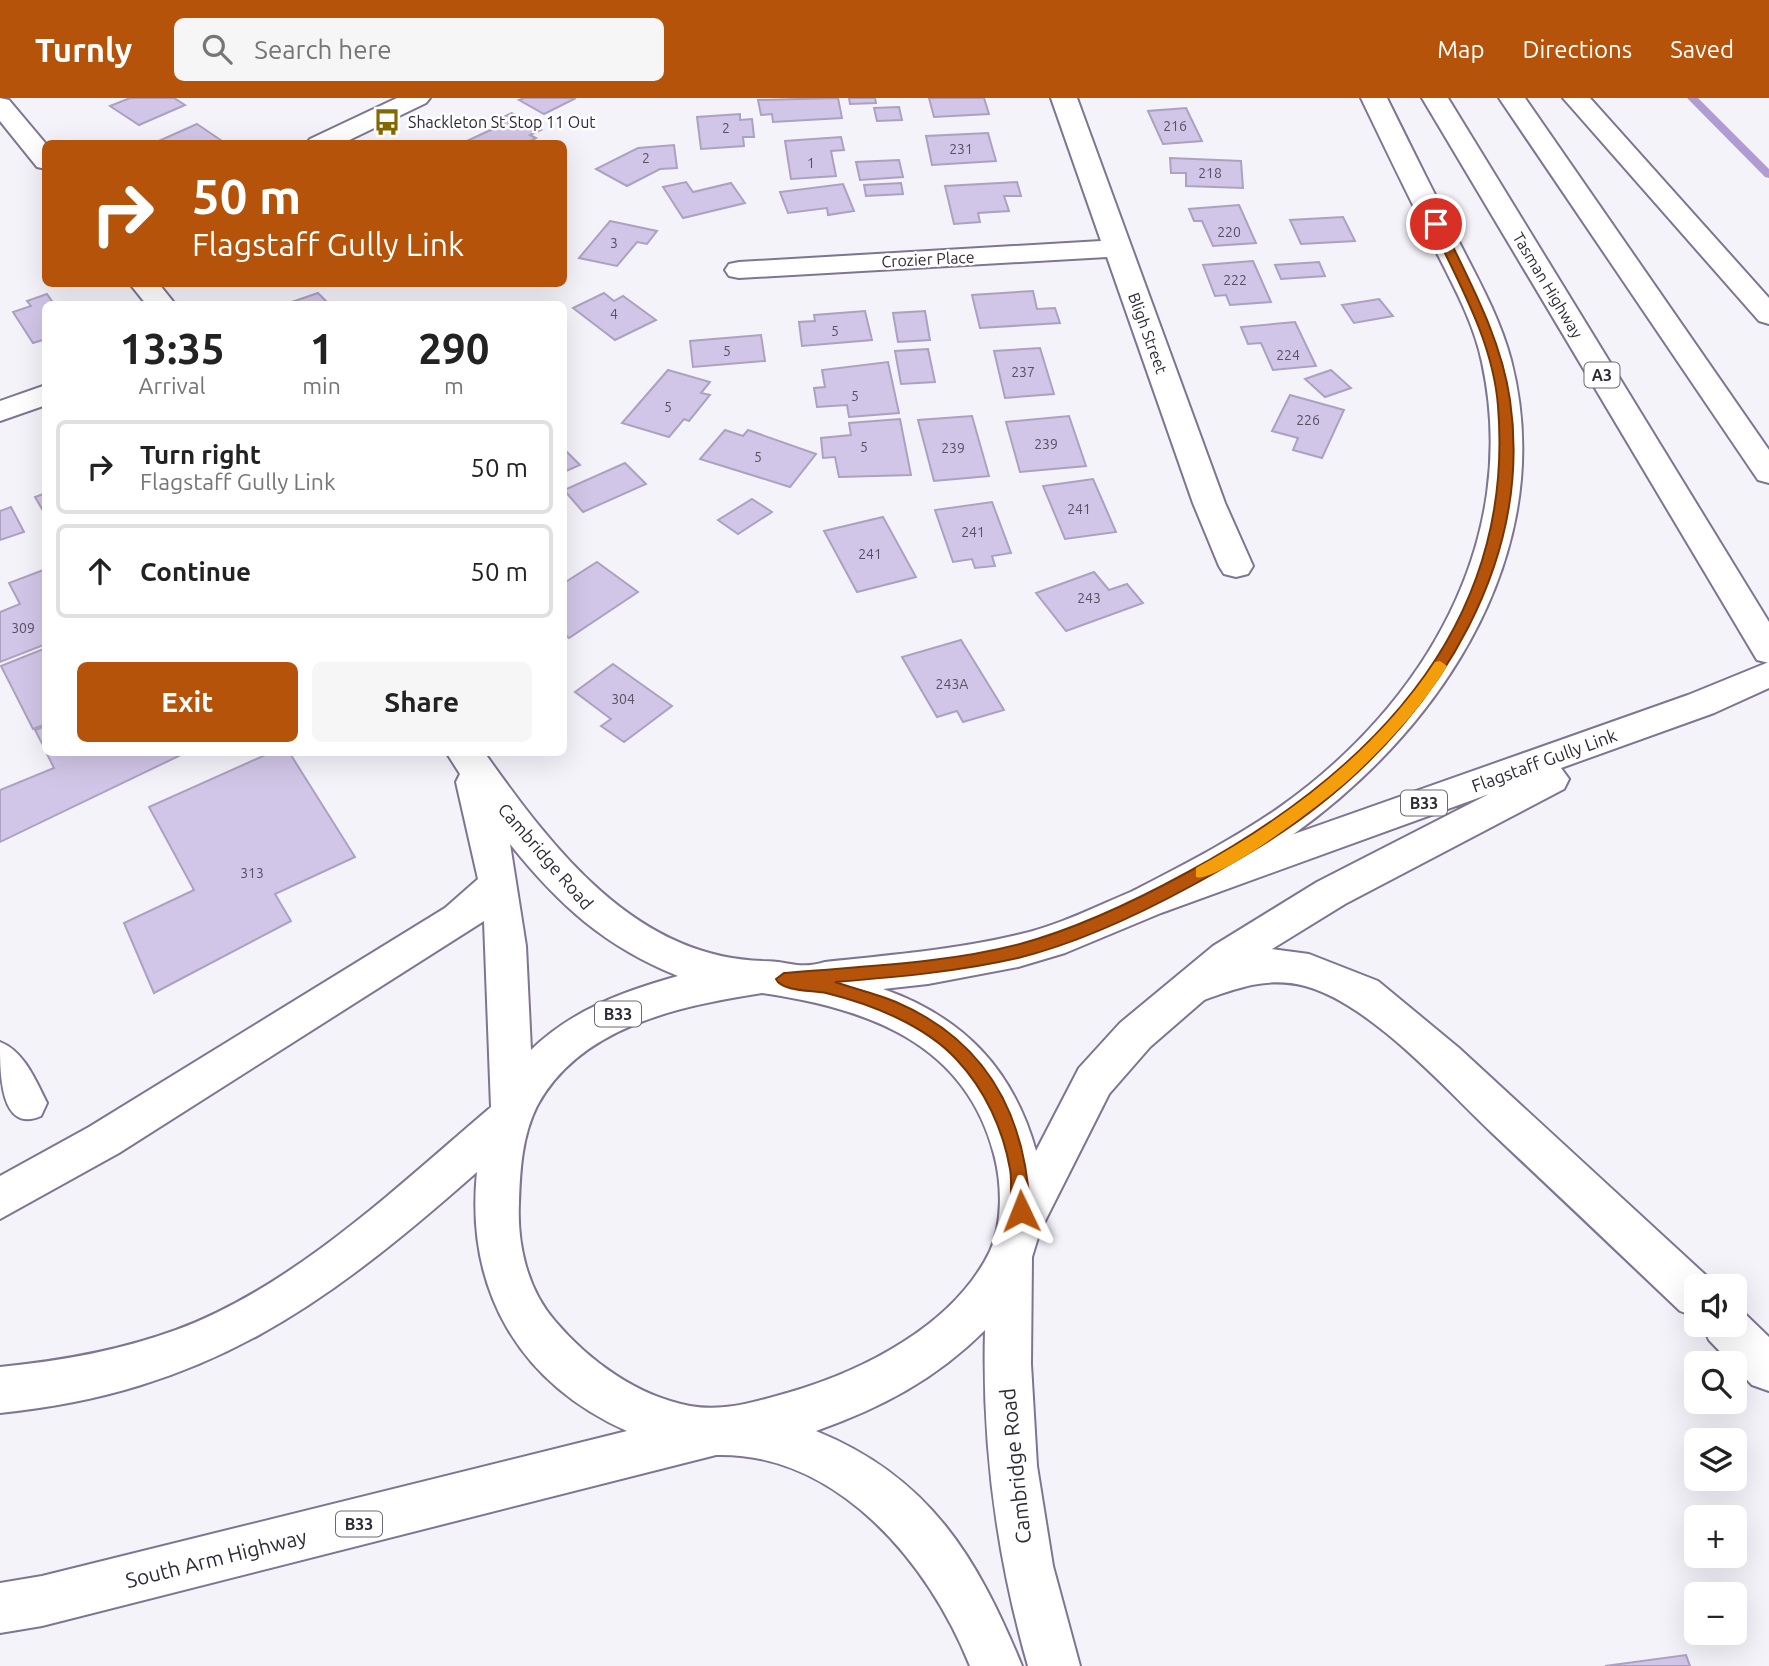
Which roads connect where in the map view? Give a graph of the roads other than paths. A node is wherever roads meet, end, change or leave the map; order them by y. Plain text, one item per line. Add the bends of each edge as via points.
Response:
1 (417, 98) edge
2 (1064, 98) edge
3 (1374, 98) edge
4 (1435, 98) edge
5 (1512, 98) edge
6 (1576, 98) edge
7 (0, 105) edge
8 (328, 140) edge
9 (42, 156) edge
10 (1117, 248) junction
11 (739, 270) dead end
12 (147, 287) edge
13 (158, 301) edge
14 (1769, 315) edge
15 (42, 396) edge
16 (0, 412) edge
17 (1769, 473) edge
18 (1237, 566) dead end
19 (1769, 651) edge
20 (1769, 674) edge
21 (1701, 704) junction
22 (465, 756) edge
23 (467, 756) edge
24 (499, 884) junction
25 (1147, 902) junction
26 (773, 978) junction
27 (1192, 987) junction
28 (0, 1060) edge
29 (26, 1103) dead end
30 (510, 1116) junction
31 (0, 1199) edge
32 (1016, 1244) junction
33 (1684, 1285) edge
34 (1737, 1337) edge
35 (1769, 1369) edge
36 (0, 1390) edge
37 (722, 1432) junction
38 (0, 1608) edge
39 (996, 1666) edge
40 (1054, 1666) edge

1 - 8 main road
2 - 10 main road, Bligh Street
3 - 25 main road via 1458,267 1488,332 1497,364 1507,472 1491,562 1450,650 1424,690 1347,773 1255,843
4 - 19 main road, Tasman Highway / A3
5 - 17 main road
6 - 14 main road
7 - 9 main road
10 - 11 main road, Crozier Place
10 - 18 main road, Bligh Street via 1209,503
12 - 13 main road
15 - 16 main road
20 - 21 main road, Flagstaff Gully Link / B33
21 - 25 main road, Flagstaff Gully Link / B33
21 - 27 main road, Flagstaff Gully Link / B33 via 1331,894 1227,957
22 - 24 main road, Cambridge Road via 481,801
23 - 26 main road, Cambridge Road via 512,819 597,914 626,936 665,956 711,970
24 - 30 main road, Cambridge Road via 506,951
24 - 31 main road via 459,919 104,1140
25 - 26 main road, Flagstaff Gully Link / B33 via 1065,937 1006,954 928,968
26 - 30 main road, B33 via 691,989 598,1023 553,1054 530,1080
26 - 32 main road, Cambridge Road via 825,986 890,1007 963,1055 1004,1113 1014,1142 1021,1183
27 - 32 main road, Flagstaff Gully Link / B33 via 1135,1035 1094,1082 1074,1114
27 - 33 main road via 1234,970 1271,965 1309,970 1364,993 1454,1069
28 - 29 main road
30 - 36 main road, B33 via 351,1250 237,1325 138,1364 71,1381
30 - 37 main road via 500,1155 495,1233 505,1276 523,1316 550,1353 588,1385 641,1413
32 - 37 main road, B33 via 985,1299 893,1375 852,1395
32 - 40 main road, Cambridge Road via 1006,1384 1011,1455 1026,1562
34 - 35 main road
37 - 38 main road, South Arm Highway / B33
37 - 39 main road via 758,1436 822,1457 904,1518 959,1585

